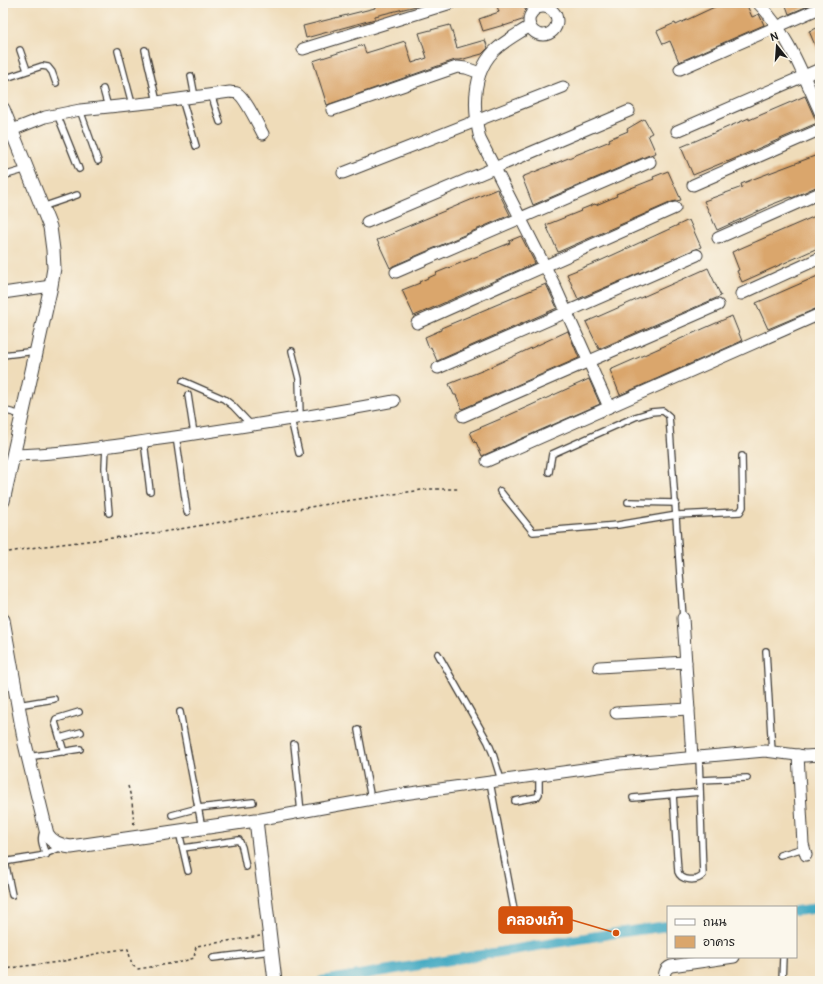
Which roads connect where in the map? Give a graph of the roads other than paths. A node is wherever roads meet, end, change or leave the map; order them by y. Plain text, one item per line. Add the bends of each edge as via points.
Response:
1 (451, 3) edge
2 (758, 3) edge
3 (534, 6) edge
4 (820, 8) edge
5 (530, 26) junction
6 (778, 26) junction
7 (303, 49) dead end
8 (20, 50) dead end
9 (145, 50) dead end
10 (118, 51) dead end
11 (680, 69) dead end
12 (820, 69) edge
13 (27, 70) junction
14 (480, 73) junction
15 (191, 76) dead end
16 (803, 76) junction
17 (3, 79) edge
18 (56, 83) dead end
19 (563, 87) dead end
20 (103, 89) dead end
21 (211, 94) junction
22 (195, 97) junction
23 (182, 99) junction
24 (157, 102) junction
25 (132, 104) junction
26 (108, 107) junction
27 (3, 109) edge
28 (80, 110) junction
29 (332, 110) dead end
30 (629, 111) dead end
31 (820, 112) edge
32 (57, 114) junction
33 (477, 121) junction
34 (220, 122) dead end
35 (820, 127) edge
36 (677, 131) dead end
37 (9, 134) edge
38 (263, 134) dead end
39 (196, 146) dead end
40 (98, 161) dead end
41 (650, 162) dead end
42 (495, 168) junction
43 (27, 169) junction
44 (78, 169) dead end
45 (343, 173) dead end
46 (3, 176) edge
47 (693, 185) dead end
48 (820, 193) edge
49 (77, 195) dead end
50 (42, 207) junction
51 (675, 208) dead end
52 (521, 218) junction
53 (367, 222) dead end
54 (718, 238) dead end
55 (697, 255) dead end
56 (820, 258) edge
57 (545, 266) junction
58 (396, 272) dead end
59 (51, 286) junction
60 (3, 293) edge
61 (741, 294) dead end
62 (718, 304) dead end
63 (566, 312) junction
64 (820, 314) edge
65 (417, 323) dead end
66 (37, 351) junction
67 (292, 351) dead end
68 (3, 355) edge
69 (588, 361) junction
70 (438, 368) dead end
71 (183, 381) dead end
72 (188, 395) dead end
73 (394, 401) dead end
74 (609, 407) junction
75 (3, 410) edge
76 (22, 415) junction
77 (462, 416) dead end
78 (295, 418) junction
79 (251, 425) junction
80 (194, 434) junction
81 (176, 436) junction
82 (144, 441) junction
83 (106, 447) junction
84 (299, 453) dead end
85 (13, 456) junction
86 (742, 456) dead end
87 (487, 460) dead end
88 (549, 472) dead end
89 (150, 491) dead end
90 (500, 491) dead end
91 (3, 502) edge
92 (628, 502) dead end
93 (676, 503) junction
94 (187, 512) dead end
95 (109, 513) dead end
96 (677, 515) junction
97 (683, 618) joint
98 (3, 620) edge
99 (766, 651) dead end
100 (438, 654) dead end
101 (686, 662) junction
102 (599, 667) dead end
103 (54, 700) dead end
104 (18, 705) junction
105 (689, 709) junction
106 (79, 712) dead end
107 (180, 712) dead end
108 (616, 713) dead end
109 (358, 730) dead end
110 (81, 732) dead end
111 (60, 738) junction
112 (294, 744) dead end
113 (80, 749) dead end
114 (64, 752) junction
115 (772, 752) junction
116 (798, 754) junction
117 (820, 755) edge
118 (28, 757) junction
119 (695, 757) junction
120 (539, 775) junction
121 (747, 778) dead end
122 (501, 780) junction
123 (700, 780) junction
124 (490, 782) junction
125 (700, 792) junction
126 (673, 794) junction
127 (633, 798) dead end
128 (371, 800) junction
129 (515, 801) dead end
130 (253, 802) dead end
131 (198, 808) junction
132 (301, 812) junction
133 (172, 815) dead end
134 (256, 820) junction
135 (45, 827) junction
136 (202, 828) junction
137 (179, 831) junction
138 (64, 846) junction
139 (183, 848) junction
140 (805, 852) joint
141 (46, 855) junction
142 (780, 855) dead end
143 (4, 861) edge
144 (246, 867) dead end
145 (188, 871) dead end
146 (12, 895) dead end
147 (516, 920) dead end
148 (271, 950) junction
149 (214, 958) dead end
150 (727, 958) edge
151 (783, 958) edge
152 (275, 981) edge
153 (666, 981) edge
154 (782, 981) edge

1 - 7 street
2 - 6 street
3 - 5 street
3 - 5 street via 553,11 557,18 556,27 550,34 541,35 536,34
4 - 6 street
5 - 14 street via 494,51
6 - 11 street
6 - 16 street
8 - 13 lane
9 - 24 lane
10 - 25 lane
12 - 16 street
13 - 17 lane
13 - 18 lane via 48,67
14 - 29 street via 457,67
14 - 33 street via 475,104
15 - 22 lane
16 - 31 street
16 - 36 street
19 - 33 street
20 - 26 lane
21 - 22 street
21 - 34 lane
21 - 38 street via 237,93
22 - 23 street
23 - 24 street
23 - 39 lane
24 - 25 street
25 - 26 street
26 - 28 street
27 - 37 street
28 - 32 street
28 - 40 lane
30 - 42 street
32 - 37 street
32 - 44 lane
33 - 42 street via 480,139
33 - 45 street
35 - 47 street
37 - 43 street
41 - 52 street
42 - 52 street
42 - 53 street
43 - 46 lane
43 - 50 street
48 - 54 street
49 - 50 lane
50 - 59 street via 50,226 53,250
51 - 57 street
52 - 57 street
52 - 58 street
55 - 63 street
56 - 61 street
57 - 63 street
57 - 65 street
59 - 60 street
59 - 66 street
62 - 69 street
63 - 69 street
63 - 70 street
64 - 74 street
66 - 68 lane
66 - 76 street
67 - 78 lane via 299,379
69 - 74 street
69 - 77 street
71 - 79 lane via 224,399
72 - 80 lane
73 - 78 street
74 - 87 street
75 - 76 lane
76 - 85 street
78 - 79 street
78 - 84 lane
79 - 80 street
80 - 81 street
81 - 82 street
81 - 94 lane
82 - 83 street
82 - 89 lane
83 - 85 street
83 - 95 lane
85 - 91 street
86 - 96 lane via 743,507 740,512
88 - 93 lane via 552,454 635,417 663,411 670,416
90 - 96 lane via 534,532 618,525
92 - 93 lane
93 - 96 lane
96 - 97 lane
97 - 101 street
98 - 104 street
99 - 115 lane
100 - 122 lane via 488,742
101 - 102 street
101 - 105 street
103 - 104 lane
104 - 118 street
105 - 108 street
105 - 119 street
106 - 111 lane via 56,719
107 - 131 lane
109 - 128 lane
110 - 111 lane
111 - 114 lane
112 - 132 lane
113 - 114 lane
114 - 118 lane
115 - 116 street
115 - 119 street
116 - 117 street
116 - 140 street
118 - 135 street
119 - 120 street
119 - 123 lane
120 - 122 street
120 - 129 lane via 537,797
121 - 123 lane
122 - 124 street
123 - 125 lane
124 - 128 street
124 - 147 lane
125 - 126 lane
125 - 126 lane via 704,875 700,878 684,879 679,876
126 - 127 lane
128 - 132 street
130 - 131 lane
131 - 133 lane
131 - 136 lane
132 - 134 street
134 - 136 street
134 - 148 street
135 - 138 street via 50,840
135 - 141 lane via 41,840
136 - 137 street
137 - 138 street
137 - 139 lane
138 - 141 lane
139 - 144 lane via 239,840
139 - 145 lane
140 - 142 lane
141 - 143 lane
143 - 146 lane
148 - 149 lane
148 - 152 street
150 - 153 street via 671,966 666,970
151 - 154 lane

